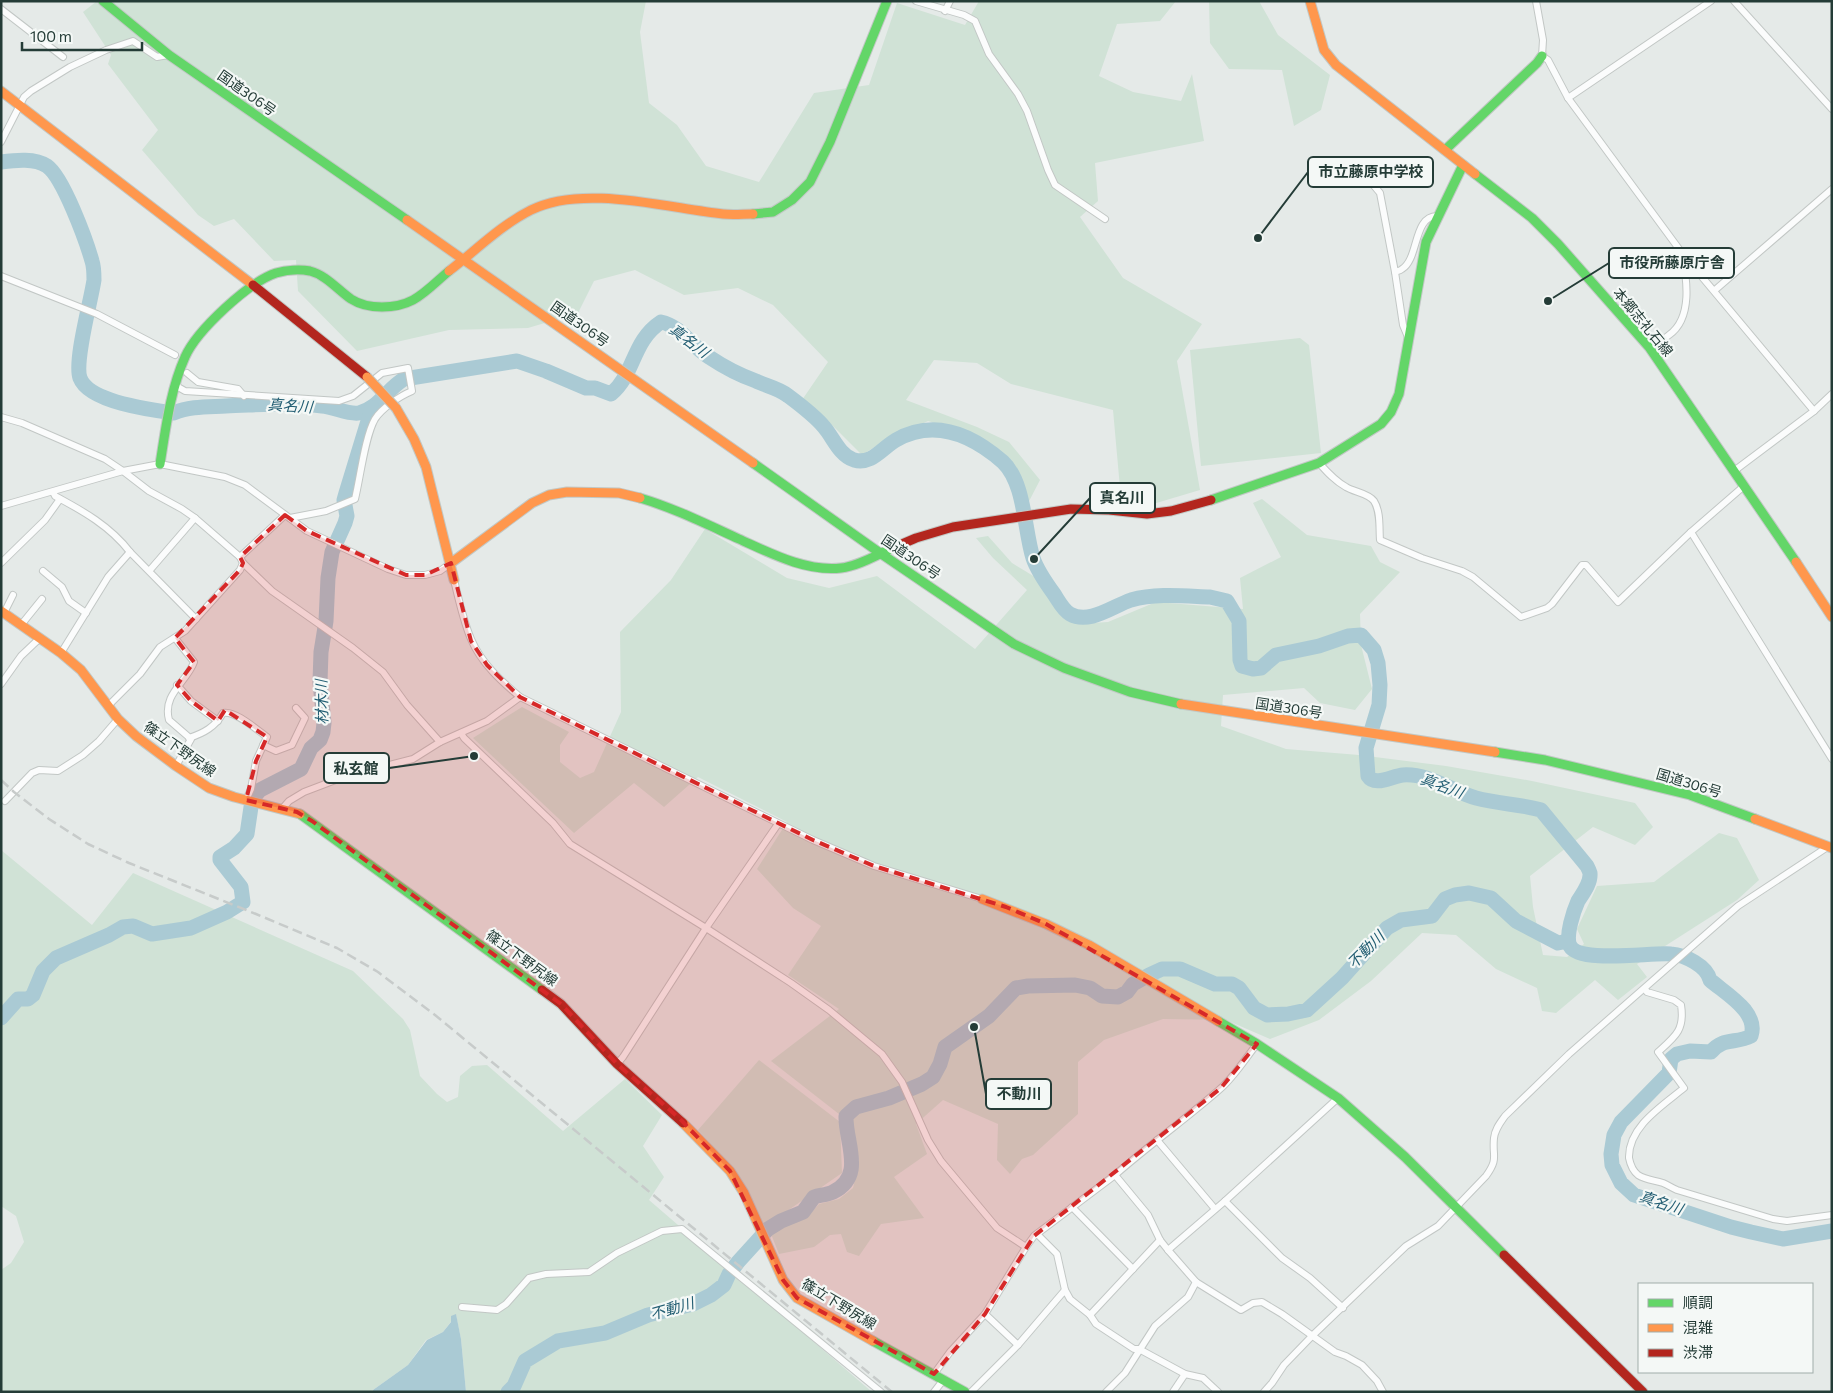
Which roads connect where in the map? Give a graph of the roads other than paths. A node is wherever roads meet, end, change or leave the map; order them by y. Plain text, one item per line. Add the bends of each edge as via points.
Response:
1 (103, 1) edge
2 (888, 1) edge
3 (916, 1) edge
4 (950, 1) edge
5 (1310, 1) edge
6 (1536, 1) edge
7 (1711, 1) edge
8 (1734, 1) edge
9 (1, 9) edge
10 (945, 11) junction
11 (169, 55) junction
12 (1542, 56) junction
13 (63, 57) dead end
14 (1, 91) edge
15 (1568, 98) junction
16 (20, 105) junction
17 (1832, 109) edge
18 (1, 142) edge
19 (1445, 150) junction
20 (1463, 165) junction
21 (1353, 175) dead end
22 (1832, 189) edge
23 (1437, 216) junction
24 (1105, 219) dead end
25 (1682, 253) junction
26 (463, 260) junction
27 (1395, 272) junction
28 (1, 276) edge
29 (253, 285) junction
30 (1715, 290) junction
31 (1408, 337) junction
32 (1649, 347) junction
33 (175, 355) dead end
34 (187, 373) dead end
35 (175, 380) junction
36 (1832, 394) edge
37 (244, 396) junction
38 (1814, 411) junction
39 (1, 417) edge
40 (1319, 463) junction
41 (160, 464) junction
42 (123, 470) junction
43 (1734, 471) junction
44 (1744, 486) junction
45 (53, 492) junction
46 (60, 499) junction
47 (1, 506) edge
48 (287, 517) junction
49 (195, 518) junction
50 (1691, 532) junction
51 (130, 552) junction
52 (880, 553) junction
53 (240, 557) junction
54 (1, 563) edge
55 (244, 563) junction
56 (450, 563) junction
57 (150, 570) junction
58 (43, 571) dead end
59 (454, 580) joint
60 (13, 596) dead end
61 (42, 599) dead end
62 (3, 612) edge
63 (86, 613) junction
64 (1832, 617) edge
65 (196, 619) junction
66 (21, 625) junction
67 (40, 638) junction
68 (175, 638) junction
69 (61, 653) junction
70 (1, 684) edge
71 (177, 686) junction
72 (520, 697) junction
73 (108, 705) junction
74 (296, 708) dead end
75 (118, 719) junction
76 (218, 722) junction
77 (461, 733) junction
78 (189, 738) junction
79 (440, 742) junction
80 (263, 745) junction
81 (1832, 759) edge
82 (176, 766) junction
83 (247, 800) junction
84 (5, 801) dead end
85 (282, 809) junction
86 (778, 824) junction
87 (1830, 846) edge
88 (982, 899) joint
89 (706, 928) junction
90 (1645, 989) junction
91 (1256, 1044) junction
92 (617, 1064) junction
93 (1338, 1098) junction
94 (1157, 1140) junction
95 (1115, 1175) junction
96 (1225, 1201) junction
97 (1072, 1208) junction
98 (1215, 1209) junction
99 (1456, 1209) junction
100 (1832, 1215) edge
101 (1037, 1234) junction
102 (1160, 1240) junction
103 (1026, 1246) junction
104 (1168, 1250) junction
105 (1133, 1269) junction
106 (1196, 1282) junction
107 (1065, 1290) junction
108 (462, 1307) dead end
109 (1343, 1308) junction
110 (986, 1314) junction
111 (1090, 1315) junction
112 (1312, 1336) junction
113 (1018, 1345) junction
114 (1139, 1349) junction
115 (934, 1374) junction
116 (1186, 1374) junction
117 (944, 1380) junction
118 (881, 1392) edge
119 (934, 1392) edge
120 (965, 1392) edge
121 (971, 1392) edge
122 (1106, 1392) edge
123 (1173, 1392) edge
124 (1218, 1392) edge
125 (1264, 1392) edge
126 (1383, 1392) edge
127 (1644, 1392) edge

1 - 11 main road, 国道306号
2 - 26 main road via 810,182 792,200 773,212 726,214 609,199 561,201 533,209 514,220
3 - 10 street
4 - 10 street
5 - 19 main road, 本郷志礼石線 via 1324,50 1336,65
6 - 12 street via 1543,40
7 - 15 street
8 - 17 street
9 - 13 street
10 - 24 street via 975,21 989,54 1027,111 1055,185
11 - 16 street via 157,57 133,41 106,50 31,91
11 - 26 main road, 国道306号
12 - 15 street via 1548,60
12 - 19 main road
14 - 16 main road
15 - 25 street
16 - 18 street
16 - 29 main road
19 - 20 main road, 本郷志礼石線
20 - 23 main road
20 - 32 main road, 本郷志礼石線 via 1532,218
21 - 27 street via 1370,181 1380,193
22 - 30 street
23 - 27 street via 1424,220 1408,262
23 - 31 main road via 1426,242
25 - 30 street
25 - 32 street via 1686,273 1684,312 1670,334
26 - 29 main road via 413,300 390,307 374,307 352,300 328,280 310,271 281,271
26 - 52 main road, 国道306号
27 - 31 street via 1403,325
28 - 33 street via 97,314
29 - 35 main road via 201,333
29 - 56 main road, bridge via 367,377 396,408 426,467
30 - 38 street
31 - 40 main road via 1399,394 1391,412 1381,424
32 - 43 main road, 本郷志礼石線
34 - 37 street via 198,382 238,389
35 - 37 street via 185,391
35 - 41 main road
36 - 38 street
37 - 48 street via 339,401 353,396 382,374 408,368 410,372 412,391 375,418 355,499 326,511
38 - 43 street
39 - 42 street via 84,449
40 - 50 street via 1344,486 1374,501 1380,540 1473,577 1521,617 1552,604 1582,565 1586,565 1618,602
40 - 52 main road via 1171,511 1147,514 1071,509 1032,514 953,527
41 - 42 street
41 - 48 street via 225,477 245,485
42 - 45 street
42 - 49 street via 149,491
43 - 44 main road, 本郷志礼石線
44 - 50 street
44 - 64 main road, 本郷志礼石線
45 - 46 street
45 - 47 street
46 - 51 street via 104,525
46 - 54 street via 46,520
48 - 53 street
48 - 56 street via 307,531 406,575 440,571
49 - 53 street
49 - 57 street
50 - 81 street
51 - 57 street
51 - 63 street via 110,573
52 - 56 main road via 850,566 819,568 781,558 663,505 634,496 567,492 549,495 532,503
52 - 87 main road, 国道306号 via 1014,644 1064,668 1122,689 1178,704 1545,760 1690,795
53 - 55 street
55 - 65 street
55 - 79 street via 272,591 383,672
56 - 59 main road
57 - 65 street
58 - 63 street via 62,588 69,601
59 - 72 street via 471,641 487,665
60 - 62 street
61 - 66 street
62 - 66 main road, 篠立下野尻線
63 - 69 street
65 - 68 street
66 - 67 main road, 篠立下野尻線
67 - 69 main road, 篠立下野尻線
67 - 70 street via 21,656
68 - 71 street via 194,662
68 - 73 street via 160,647 135,679
69 - 73 main road, 篠立下野尻線 via 81,670
71 - 76 street
71 - 78 street via 171,695 168,716
72 - 77 street via 486,721
72 - 86 street
73 - 75 main road, 篠立下野尻線
74 - 80 street via 305,718 292,745 276,751
75 - 82 main road, 篠立下野尻線
75 - 84 street via 83,755 58,771 32,773
76 - 78 street
76 - 80 street via 224,713 236,715 267,737
77 - 79 street
77 - 89 street via 553,822 570,844
78 - 82 street
79 - 85 street via 413,759 346,776 304,792
80 - 83 street
82 - 83 main road, 篠立下野尻線 via 209,788
83 - 85 main road, 篠立下野尻線
85 - 92 main road, 篠立下野尻線 via 296,812 312,822 555,999
86 - 88 street via 874,866
86 - 89 street
87 - 90 street via 1738,906
88 - 91 main road via 1046,924 1089,946
89 - 92 street
89 - 103 street via 791,983 882,1054 904,1087 928,1140 961,1186 996,1228
90 - 99 street via 1569,1054 1505,1116 1494,1137 1492,1167
90 - 100 street via 1681,1005 1681,1028 1658,1052 1684,1088 1654,1112 1636,1132 1629,1153 1629,1161 1636,1173 1649,1181 1773,1219 1787,1221
91 - 93 main road
91 - 94 street via 1221,1088
92 - 115 main road, 篠立下野尻線 via 679,1118 730,1171 744,1193 783,1280 797,1298
93 - 96 street
93 - 99 main road
94 - 95 street
94 - 98 street
95 - 97 street
95 - 102 street via 1148,1216
96 - 98 street
96 - 109 street via 1282,1258
97 - 101 street
97 - 105 street
98 - 104 street
99 - 109 street via 1438,1226 1406,1246
99 - 127 main road
101 - 103 street
101 - 107 street via 1057,1254
102 - 104 street
102 - 105 street
103 - 110 street
104 - 106 street
105 - 111 street
106 - 112 street via 1241,1310 1253,1302 1262,1302
106 - 114 street via 1188,1296 1154,1326
107 - 111 street via 1070,1300
107 - 113 street
108 - 118 street via 497,1310 529,1278 589,1272 617,1253 662,1231 682,1229
109 - 112 street
110 - 113 street
110 - 115 street
111 - 114 street via 1096,1324 1114,1337
112 - 125 street
112 - 126 street via 1362,1365 1377,1380
113 - 121 street
114 - 116 street
114 - 122 street via 1124,1373
115 - 117 main road, 篠立下野尻線
116 - 123 street
116 - 124 street via 1203,1378
117 - 119 street
117 - 120 main road, 篠立下野尻線

